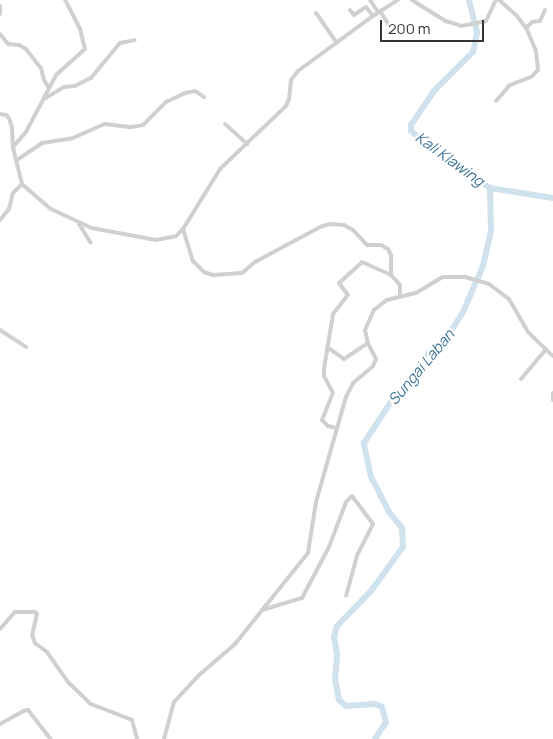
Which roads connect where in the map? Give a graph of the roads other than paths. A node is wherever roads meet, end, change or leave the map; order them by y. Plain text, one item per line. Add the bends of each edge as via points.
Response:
1 (65, 0) edge
2 (370, 0) edge
3 (398, 0) edge
4 (412, 0) edge
5 (497, 0) edge
6 (0, 6) edge
7 (350, 10) dead end
8 (545, 10) dead end
9 (316, 12) dead end
10 (379, 12) junction
11 (0, 14) edge
12 (373, 16) junction
13 (390, 27) dead end
14 (526, 28) junction
15 (0, 34) edge
16 (136, 40) dead end
17 (336, 42) junction
18 (49, 88) junction
19 (204, 96) dead end
20 (44, 100) junction
21 (496, 101) dead end
22 (0, 114) edge
23 (224, 124) dead end
24 (247, 144) junction
25 (13, 147) junction
26 (17, 160) junction
27 (22, 184) junction
28 (0, 220) edge
29 (79, 224) junction
30 (183, 229) junction
31 (92, 243) dead end
32 (391, 275) junction
33 (400, 295) junction
34 (0, 330) edge
35 (368, 343) junction
36 (26, 347) dead end
37 (327, 347) junction
38 (546, 349) junction
39 (553, 356) edge
40 (521, 379) dead end
41 (553, 392) edge
42 (553, 400) edge
43 (336, 428) junction
44 (346, 596) dead end
45 (262, 610) junction
46 (0, 629) edge
47 (0, 724) edge
48 (51, 739) edge
49 (137, 739) edge
50 (164, 739) edge

1 - 18 street via 80,29 85,49 56,75
2 - 10 street
3 - 10 street
4 - 5 street via 460,26 488,19
5 - 14 street
6 - 11 street
7 - 12 street via 354,15 366,7
8 - 14 street via 540,21 532,22
9 - 17 street
10 - 12 street
10 - 13 street
12 - 17 street
14 - 21 street via 536,51 538,72 510,85
15 - 18 street via 10,46 26,49 41,68
16 - 20 street via 118,44 91,78 75,86 64,86
17 - 24 street via 295,74 290,83 287,104
18 - 20 street
19 - 26 street via 194,91 185,93 166,102 143,125 105,124 73,138 42,144
20 - 25 street via 26,132
22 - 25 street via 9,118
23 - 24 street
24 - 30 street via 215,175
25 - 26 street
26 - 27 street
27 - 28 street via 12,193 9,209
27 - 29 street via 51,209
29 - 30 street via 156,240 176,236
29 - 31 street
30 - 32 street via 193,261 204,272 213,275 242,273 255,262 327,224 340,224 350,228 367,245 381,245 388,249
32 - 33 street via 400,285
32 - 37 street via 362,262 339,282 348,295 333,314
33 - 35 street via 374,310 365,330
33 - 38 street via 416,292 443,278 465,277 486,282 509,299 529,333
34 - 36 street
35 - 37 street via 344,359
35 - 43 street via 376,359 373,366 352,385
37 - 43 street via 324,374 333,393 322,420
38 - 39 street
38 - 40 street
41 - 42 street
43 - 45 street via 316,502 308,553
44 - 45 street via 357,556 373,524 352,496 346,502 329,547 302,598
45 - 50 street via 235,644 174,702
46 - 49 street via 15,612 35,612 32,635 35,643 49,654 68,682 88,702 132,720
47 - 48 street via 28,710

